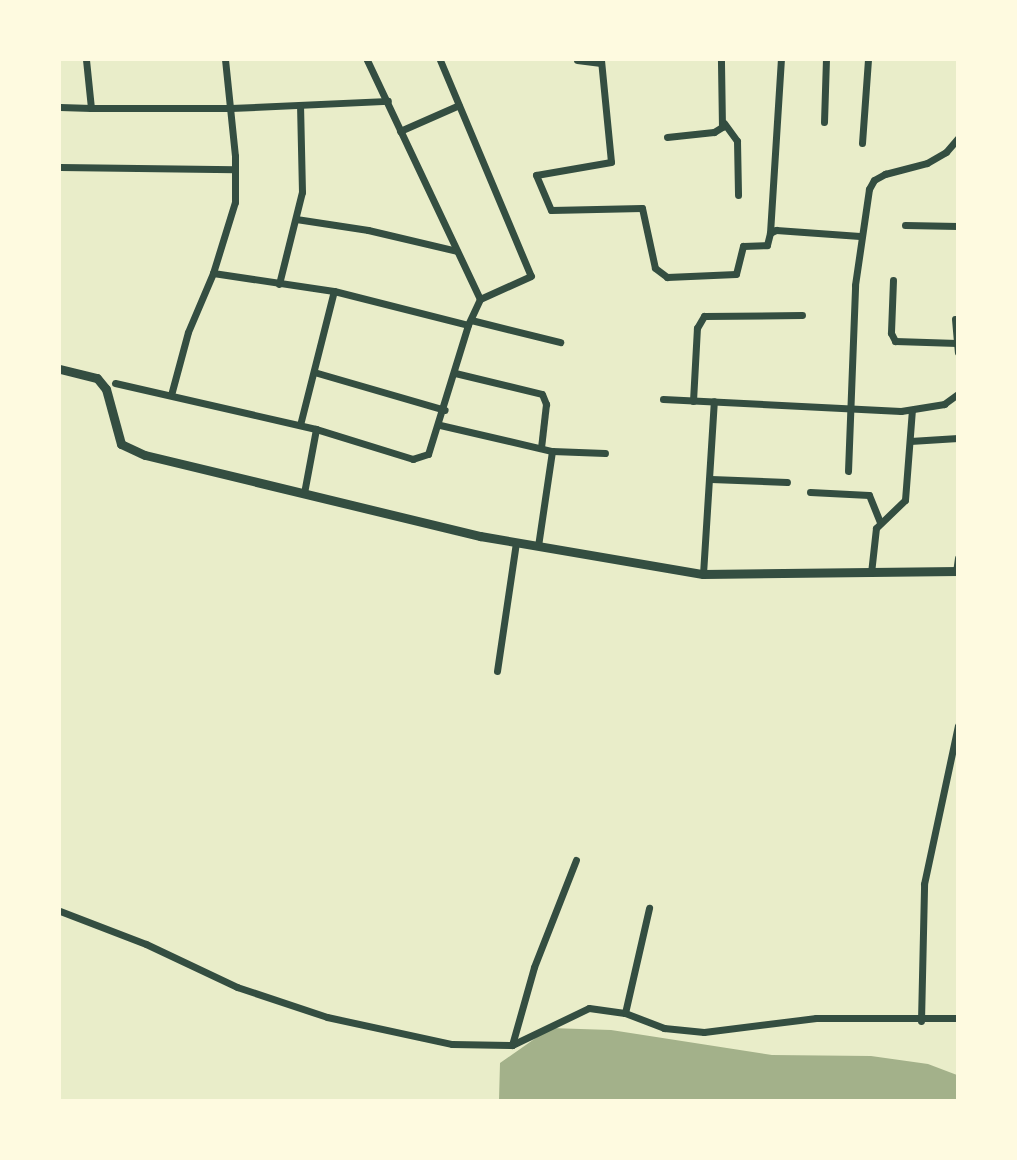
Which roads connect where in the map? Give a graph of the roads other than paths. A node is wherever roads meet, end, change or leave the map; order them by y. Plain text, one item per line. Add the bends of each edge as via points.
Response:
1 (86, 60) edge
2 (225, 60) edge
3 (367, 60) edge
4 (440, 60) edge
5 (577, 60) edge
6 (721, 60) edge
7 (781, 60) edge
8 (826, 60) edge
9 (867, 60) edge
10 (601, 61) edge
11 (388, 101) junction
12 (300, 105) junction
13 (459, 105) junction
14 (60, 107) edge
15 (91, 108) junction
16 (231, 108) junction
17 (724, 122) junction
18 (824, 122) dead end
19 (400, 131) junction
20 (667, 137) dead end
21 (957, 138) edge
22 (862, 143) dead end
23 (946, 152) junction
24 (957, 152) edge
25 (60, 167) edge
26 (235, 169) junction
27 (738, 195) dead end
28 (296, 219) junction
29 (905, 225) dead end
30 (957, 226) edge
31 (770, 233) junction
32 (860, 236) junction
33 (457, 251) junction
34 (213, 273) junction
35 (893, 280) dead end
36 (279, 284) junction
37 (334, 291) junction
38 (480, 299) junction
39 (802, 315) dead end
40 (955, 318) dead end
41 (469, 322) junction
42 (560, 342) dead end
43 (957, 343) edge
44 (957, 352) edge
45 (60, 369) edge
46 (314, 372) junction
47 (455, 373) junction
48 (115, 383) dead end
49 (957, 394) edge
50 (171, 395) junction
51 (663, 399) dead end
52 (693, 401) junction
53 (714, 401) junction
54 (851, 409) junction
55 (445, 410) junction
56 (912, 410) junction
57 (300, 425) junction
58 (440, 425) junction
59 (316, 429) junction
60 (957, 438) edge
61 (910, 441) junction
62 (541, 448) junction
63 (552, 451) junction
64 (606, 453) dead end
65 (848, 471) dead end
66 (711, 479) junction
67 (787, 482) dead end
68 (810, 492) dead end
69 (304, 494) junction
70 (880, 522) junction
71 (516, 543) junction
72 (538, 546) junction
73 (957, 558) edge
74 (956, 571) edge
75 (871, 573) junction
76 (704, 574) junction
77 (497, 671) dead end
78 (957, 726) edge
79 (576, 860) dead end
80 (649, 908) dead end
81 (60, 911) edge
82 (625, 1013) junction
83 (957, 1018) edge
84 (921, 1021) junction
85 (512, 1045) junction

1 - 15 street
2 - 16 street
3 - 11 street
4 - 13 street
5 - 10 street
6 - 17 street
7 - 31 street
8 - 18 street
9 - 22 street
10 - 31 street via 611,162 536,175 548,207 558,211 642,208 655,268 667,276 736,274 743,246 767,245
11 - 12 street
11 - 19 street
12 - 16 street
12 - 28 street via 302,192
13 - 19 street
13 - 38 street via 531,276
14 - 15 street
15 - 16 street
16 - 26 street
17 - 20 street via 714,132
17 - 27 street via 737,141
19 - 33 street
21 - 23 street
23 - 24 street
23 - 32 street via 874,180
25 - 26 street
26 - 34 street via 235,202
28 - 33 street via 368,229
28 - 36 street
29 - 30 street
31 - 32 street via 786,230
32 - 54 street
33 - 38 street
34 - 36 street
34 - 50 street via 188,332
35 - 43 street via 891,333 895,341
36 - 37 street
37 - 41 street
37 - 46 street
38 - 41 street
39 - 52 street via 704,316 697,328
40 - 43 street
41 - 42 street
41 - 47 street
43 - 44 street
45 - 69 street via 97,378 106,388 121,444 145,455
46 - 55 street
46 - 57 street
47 - 55 street
47 - 62 street via 542,394 546,404
48 - 50 street
49 - 56 street via 944,404
50 - 57 street
51 - 52 street
52 - 53 street
53 - 54 street
53 - 66 street
54 - 56 street
54 - 65 street
55 - 58 street
56 - 61 street
57 - 59 street
58 - 59 street via 428,454 413,459
58 - 62 street
59 - 69 street
60 - 61 street
61 - 70 street via 905,500
62 - 63 street
63 - 64 street
63 - 72 street
66 - 67 street
66 - 76 street
68 - 70 street via 869,495
69 - 71 street
70 - 75 street via 872,543
71 - 72 street
71 - 77 street
72 - 76 street
73 - 74 street
74 - 75 street
75 - 76 street
78 - 84 street via 924,884
79 - 85 street via 534,967
80 - 82 street
81 - 85 street via 146,944 237,987 327,1017 452,1044
82 - 84 street via 664,1028 704,1032 816,1018
82 - 85 street via 589,1008
83 - 84 street

